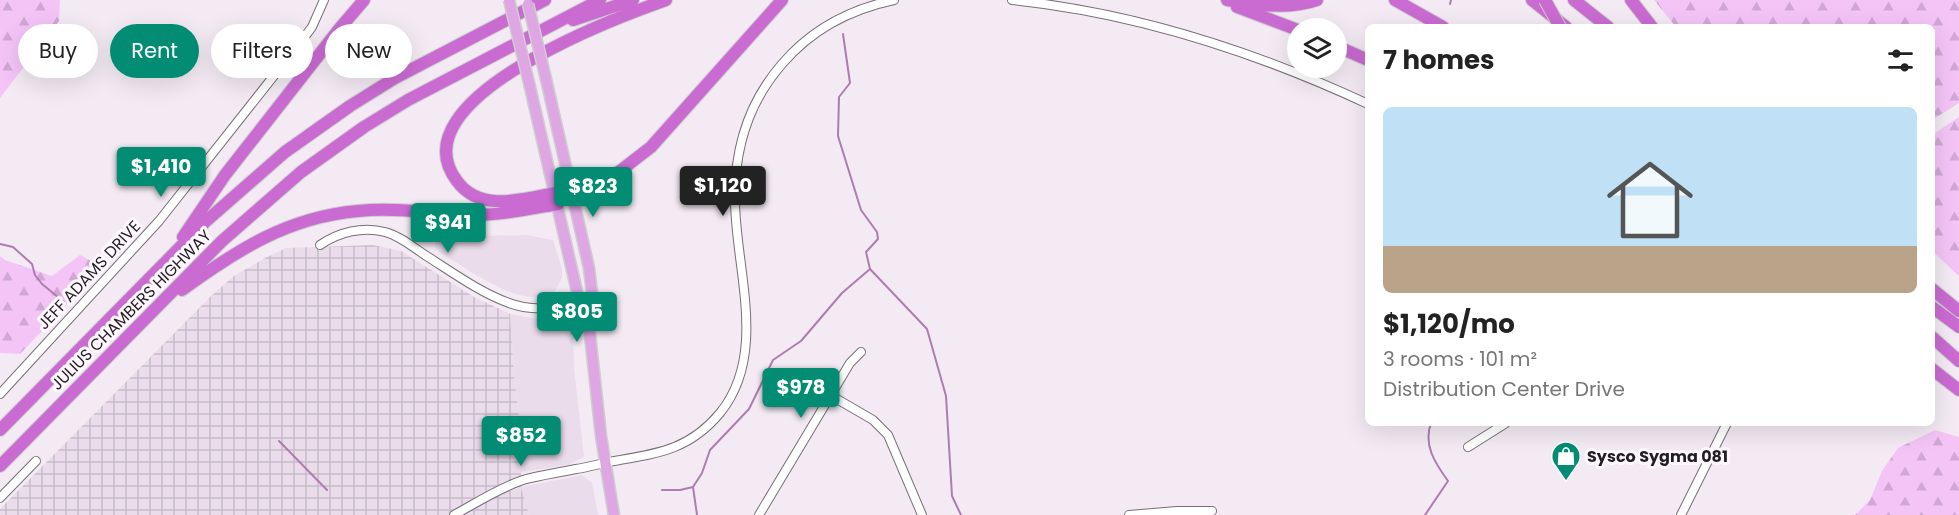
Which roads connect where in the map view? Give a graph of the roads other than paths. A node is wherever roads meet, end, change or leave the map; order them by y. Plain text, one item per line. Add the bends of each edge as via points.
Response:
1 (324, 0) edge
2 (364, 0) edge
3 (509, 0) edge
4 (540, 0) edge
5 (545, 0) edge
6 (600, 0) edge
7 (633, 0) edge
8 (666, 0) edge
9 (782, 0) edge
10 (894, 0) edge
11 (1012, 0) edge
12 (1219, 0) edge
13 (1227, 0) edge
14 (1317, 0) edge
15 (1395, 0) edge
16 (1532, 0) edge
17 (1545, 0) edge
18 (1574, 0) edge
19 (1631, 0) edge
20 (527, 4) edge
21 (1438, 24) edge
22 (1558, 24) edge
23 (1562, 24) edge
24 (1604, 24) edge
25 (1650, 24) edge
26 (1287, 26) edge
27 (532, 34) junction
28 (1347, 51) edge
29 (1365, 59) edge
30 (1365, 103) edge
31 (556, 198) junction
32 (574, 198) junction
33 (320, 245) dead end
34 (165, 263) junction
35 (1935, 291) edge
36 (587, 307) junction
37 (1935, 309) edge
38 (154, 310) junction
39 (1959, 311) edge
40 (1959, 327) edge
41 (1935, 340) edge
42 (861, 352) dead end
43 (1959, 361) edge
44 (1935, 371) edge
45 (1959, 390) edge
46 (0, 394) edge
47 (831, 395) junction
48 (1501, 426) edge
49 (1726, 426) edge
50 (0, 430) edge
51 (1468, 447) dead end
52 (36, 462) dead end
53 (604, 463) junction
54 (0, 466) edge
55 (0, 498) edge
56 (1212, 512) dead end
57 (454, 515) edge
58 (615, 515) edge
59 (759, 515) edge
60 (922, 515) edge
61 (1130, 515) edge
62 (1682, 515) edge

1 - 46 street, JEFF ADAMS DRIVE via 308,33 178,198
2 - 34 highway via 225,175
3 - 31 main road, bridge
4 - 20 highway
5 - 20 highway, JULIUS CHAMBERS HIGHWAY
6 - 27 highway, JULIUS CHAMBERS HIGHWAY
7 - 27 highway
8 - 31 highway via 554,48 484,91 456,119 449,136 448,160 452,174 467,191 488,200
9 - 32 highway via 651,147 621,171
10 - 53 street via 844,16 807,39 776,71 751,112 740,148 735,186 746,352 726,405 704,429 678,446 657,454
11 - 30 street via 1105,14 1183,33 1257,57
12 - 26 highway
13 - 14 highway via 1281,6
15 - 21 highway
16 - 23 highway
17 - 22 highway, bridge
18 - 24 highway
19 - 25 highway
20 - 32 main road, bridge
20 - 34 highway, JULIUS CHAMBERS HIGHWAY via 328,121 244,186
27 - 38 highway, JULIUS CHAMBERS HIGHWAY via 415,96 322,156 241,223
28 - 29 highway
31 - 32 main road
31 - 36 main road via 578,296
31 - 38 highway via 493,214 376,210 316,218 276,231 235,252
32 - 36 main road via 592,293
33 - 36 street via 349,231 385,232 470,284 512,304
34 - 50 highway, JULIUS CHAMBERS HIGHWAY
35 - 39 highway
36 - 53 main road
37 - 40 highway
38 - 54 highway, JULIUS CHAMBERS HIGHWAY
41 - 43 highway
42 - 47 street
44 - 45 highway
47 - 59 street
47 - 60 street via 873,420 888,435
48 - 51 street
49 - 62 street
52 - 55 street
53 - 57 street via 522,481
53 - 58 main road
56 - 61 street

